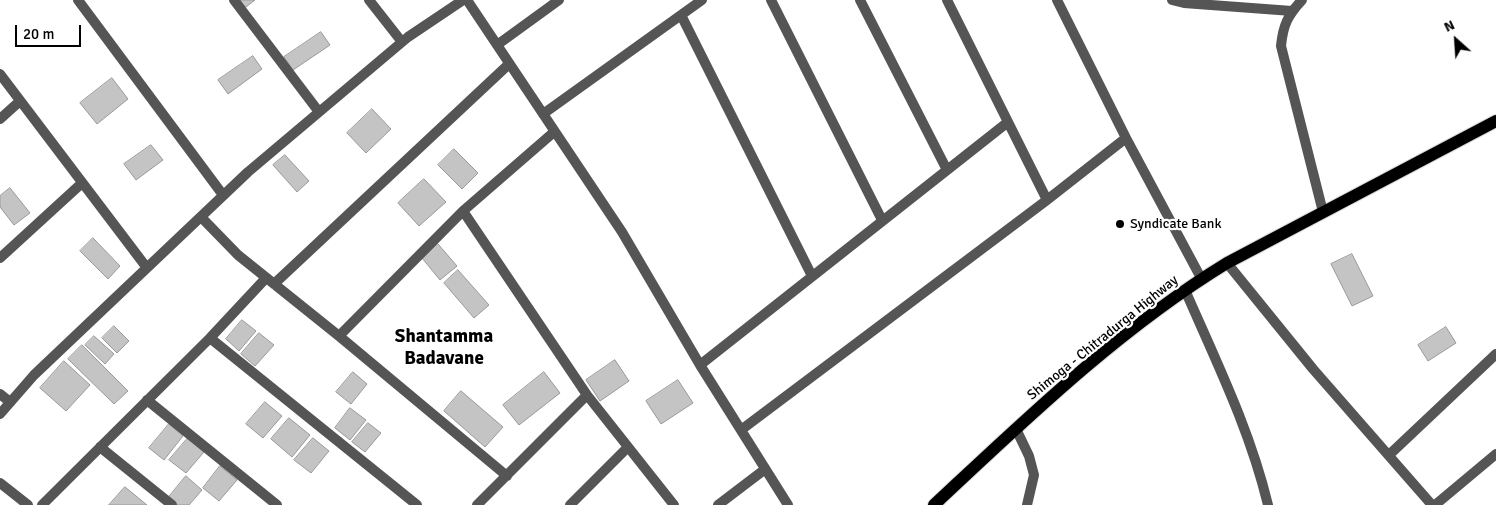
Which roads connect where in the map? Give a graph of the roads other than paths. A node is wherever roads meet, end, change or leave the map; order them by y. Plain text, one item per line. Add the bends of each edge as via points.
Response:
1 (78, 0) edge
2 (234, 0) edge
3 (369, 0) edge
4 (465, 0) edge
5 (559, 0) edge
6 (702, 0) edge
7 (771, 0) edge
8 (860, 0) edge
9 (947, 0) edge
10 (1056, 0) edge
11 (1172, 0) edge
12 (1302, 0) edge
13 (1292, 11) junction
14 (681, 16) junction
15 (402, 42) junction
16 (497, 45) junction
17 (509, 64) junction
18 (0, 74) edge
19 (20, 101) junction
20 (319, 112) junction
21 (543, 114) junction
22 (0, 119) edge
23 (1496, 121) edge
24 (1008, 122) junction
25 (554, 132) junction
26 (1126, 138) junction
27 (947, 170) junction
28 (82, 183) junction
29 (223, 195) junction
30 (1047, 200) junction
31 (463, 211) junction
32 (1323, 212) junction
33 (201, 217) junction
34 (882, 220) junction
35 (0, 258) edge
36 (1227, 263) junction
37 (147, 268) junction
38 (812, 276) junction
39 (1201, 278) junction
40 (270, 281) junction
41 (1185, 290) junction
42 (340, 336) junction
43 (210, 338) junction
44 (1496, 354) edge
45 (700, 365) junction
46 (0, 394) edge
47 (587, 395) junction
48 (148, 400) junction
49 (10, 402) junction
50 (0, 414) edge
51 (1016, 429) junction
52 (741, 430) junction
53 (100, 447) junction
54 (628, 447) junction
55 (1389, 454) junction
56 (1496, 454) edge
57 (764, 470) junction
58 (506, 476) junction
59 (0, 483) edge
60 (28, 505) edge
61 (42, 505) edge
62 (172, 505) edge
63 (278, 505) edge
64 (417, 505) edge
65 (477, 505) edge
66 (570, 505) edge
67 (674, 505) edge
68 (718, 505) edge
69 (788, 505) edge
70 (934, 505) edge
71 (1027, 505) edge
72 (1268, 505) edge
73 (1434, 505) edge

1 - 29 street
2 - 20 street
3 - 15 street
4 - 15 street
4 - 16 street
5 - 16 street
6 - 14 street
7 - 34 street
8 - 27 street
9 - 24 street
10 - 26 street
11 - 13 street
12 - 13 street
13 - 32 street via 1283,29 1280,46
14 - 21 street
14 - 38 street
15 - 20 street
16 - 17 street
17 - 21 street
17 - 40 street
18 - 19 street
19 - 22 street
19 - 28 street
20 - 29 street
21 - 25 street
23 - 32 main road, Shimoga - Chitradurga Highway
24 - 27 street
24 - 30 street
25 - 31 street
25 - 45 street via 622,232
26 - 30 street
26 - 39 street
27 - 34 street
28 - 35 street
28 - 37 street
29 - 33 street
30 - 52 street
31 - 42 street
31 - 47 street
32 - 36 main road, Shimoga - Chitradurga Highway
33 - 37 street
33 - 40 street via 238,255
34 - 38 street
36 - 39 main road, Shimoga - Chitradurga Highway
36 - 55 street via 1313,369
37 - 49 street via 34,375
38 - 45 street
39 - 41 main road, Shimoga - Chitradurga Highway
40 - 42 street
40 - 43 street
41 - 51 main road, Shimoga - Chitradurga Highway via 1093,362
41 - 72 street via 1249,438
42 - 58 street
43 - 48 street
43 - 64 street
44 - 55 street
45 - 52 street
46 - 49 street
47 - 54 street
47 - 58 street
48 - 53 street
48 - 63 street
49 - 50 street
51 - 70 main road, Shimoga - Chitradurga Highway
51 - 71 street via 1034,475
52 - 57 street
53 - 61 street
53 - 62 street
54 - 66 street
54 - 67 street
55 - 73 street
56 - 73 street
57 - 68 street
57 - 69 street
58 - 65 street
59 - 60 street

